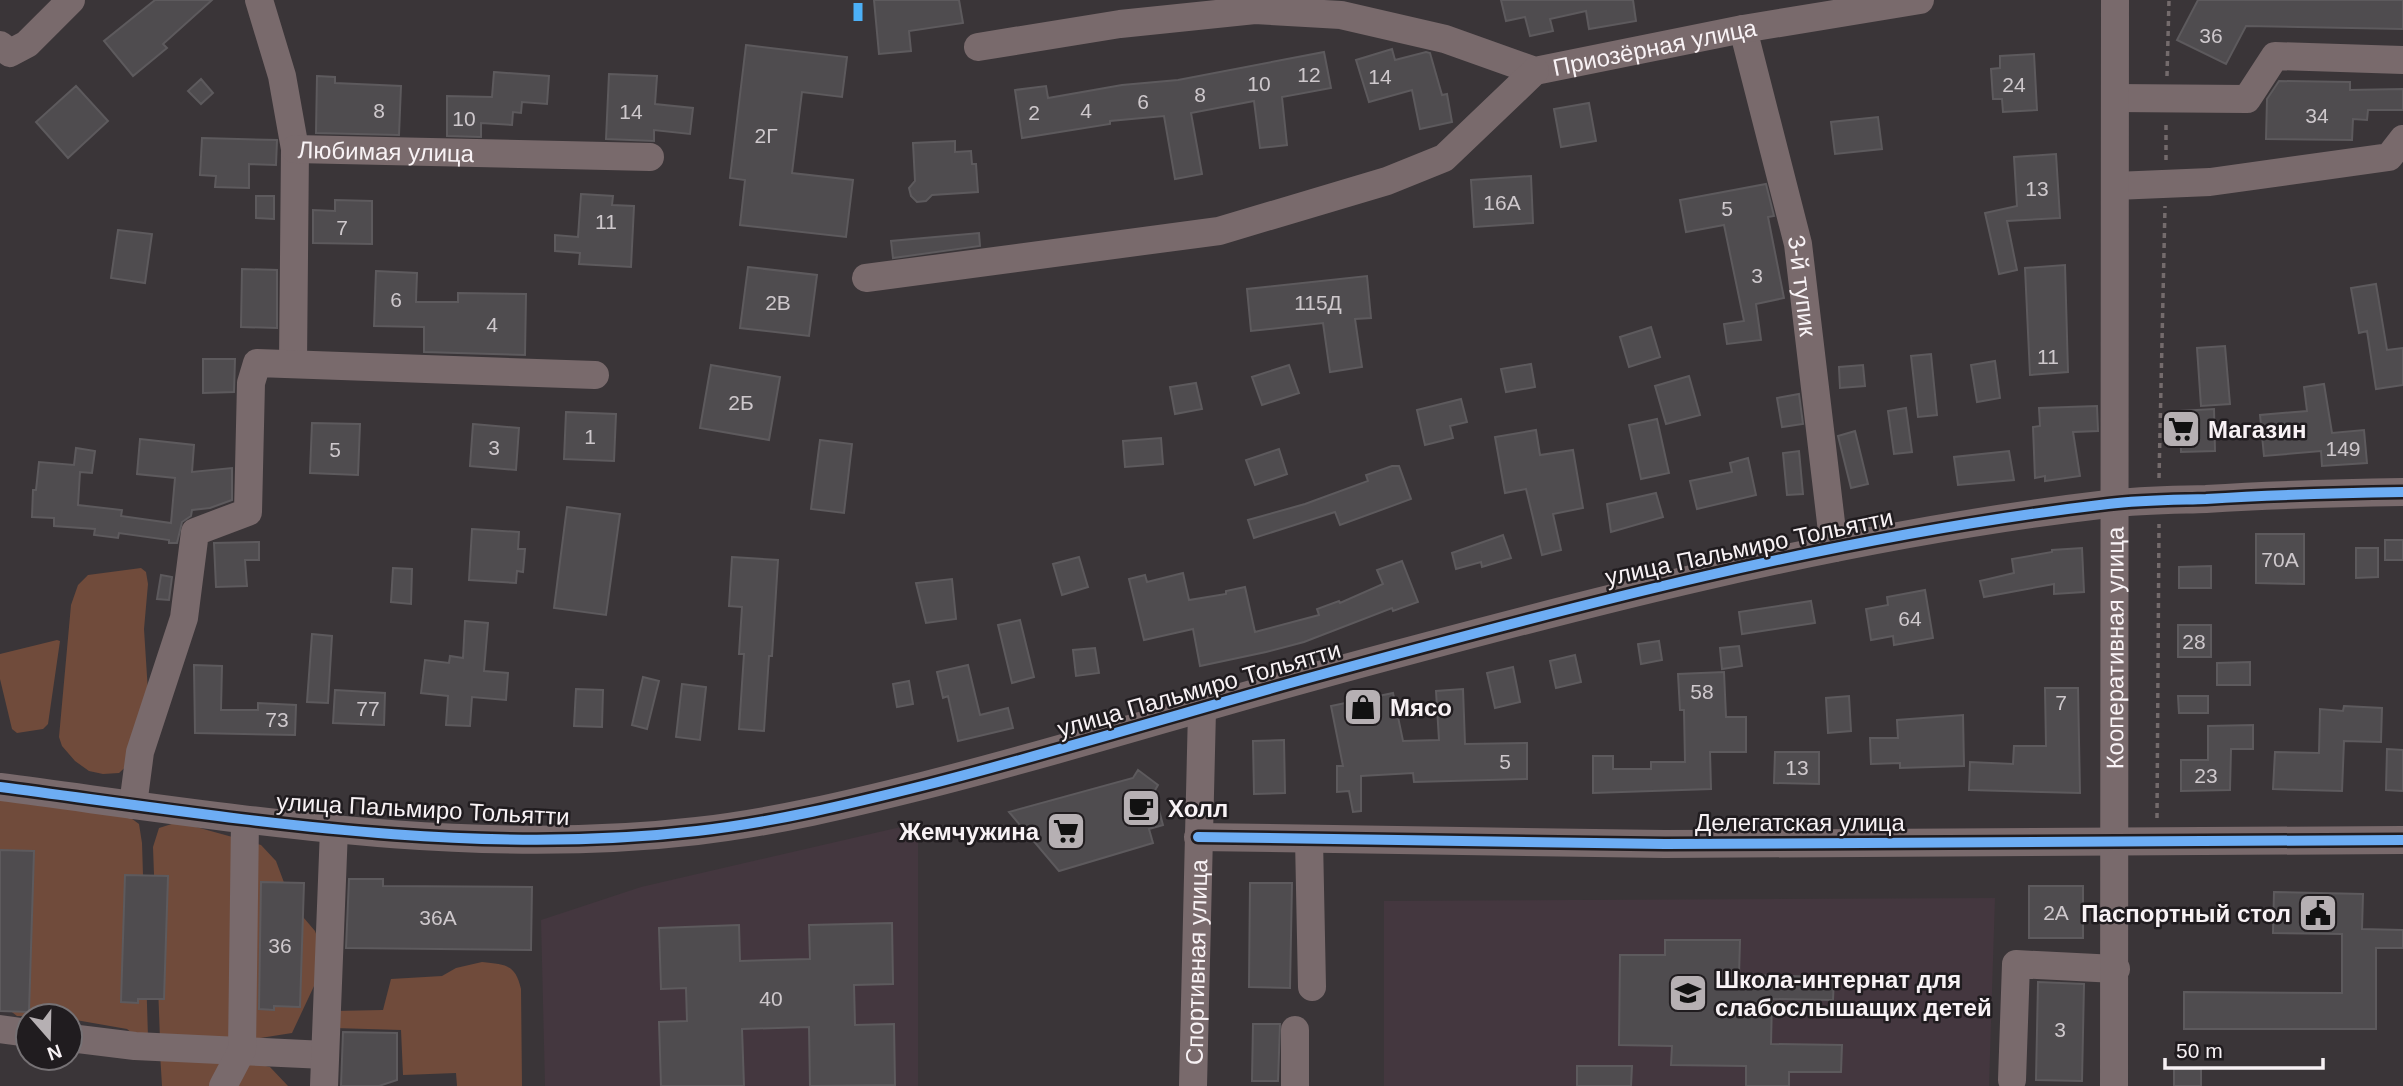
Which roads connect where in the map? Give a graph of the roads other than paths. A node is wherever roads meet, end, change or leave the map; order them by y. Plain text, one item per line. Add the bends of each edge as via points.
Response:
1 (71, 0) edge
2 (259, 0) edge
3 (1920, 0) edge
4 (2115, 0) edge
5 (1743, 29) junction
6 (0, 45) edge
7 (978, 47) dead end
8 (2403, 60) edge
9 (1535, 71) junction
10 (2115, 98) junction
11 (2403, 139) edge
12 (295, 149) junction
13 (650, 157) dead end
14 (2115, 186) junction
15 (866, 278) dead end
16 (293, 364) junction
17 (595, 374) dead end
18 (2403, 492) edge
19 (2114, 503) junction
20 (1834, 548) junction
21 (1202, 710) junction
22 (0, 787) edge
23 (133, 804) junction
24 (245, 820) junction
25 (334, 829) junction
26 (1198, 837) junction
27 (1309, 839) junction
28 (2403, 840) edge
29 (2116, 841) junction
30 (2116, 969) junction
31 (1312, 986) dead end
32 (1296, 1030) dead end
33 (84, 1040) edge
34 (242, 1050) junction
35 (326, 1055) junction
36 (2012, 1080) dead end
37 (223, 1086) edge
38 (324, 1086) edge
39 (1193, 1086) edge
40 (1295, 1086) edge
41 (2115, 1086) edge

1 - 6 street via 27,44 10,53
2 - 12 street via 282,76
3 - 5 street, Приозёрная улица
4 - 10 street, Кооперативная улица
5 - 9 street, Приозёрная улица
5 - 20 street, 3-й тупик via 1798,244
7 - 9 street, Приозёрная улица via 1120,24 1255,10 1341,15 1445,38
8 - 10 street via 2274,56 2246,99
9 - 15 street via 1444,158 1387,181 1219,231
10 - 14 street, Кооперативная улица
11 - 14 street via 2389,157 2210,182
12 - 13 street, Любимая улица
12 - 16 street, Любимая улица
14 - 19 street, Кооперативная улица
16 - 17 street
16 - 23 street via 257,363 251,383 248,512 195,532 184,618 139,752
18 - 19 street, улица Пальмиро Тольятти
19 - 20 street, улица Пальмиро Тольятти
19 - 29 street, Кооперативная улица
20 - 21 street, улица Пальмиро Тольятти via 1563,609
21 - 25 street, улица Пальмиро Тольятти via 945,780 764,822 613,838 437,836
21 - 26 street, Спортивная улица
22 - 23 street, улица Пальмиро Тольятти
23 - 24 street, улица Пальмиро Тольятти
24 - 25 street, улица Пальмиро Тольятти
24 - 34 street
25 - 35 street
26 - 27 street, Делегатская улица
26 - 39 street, Спортивная улица
27 - 29 street, Делегатская улица via 1665,844
27 - 31 street
28 - 29 street, Делегатская улица
29 - 30 street, Кооперативная улица
30 - 36 street via 2016,964
30 - 41 street, Кооперативная улица
32 - 40 street
33 - 34 street
34 - 35 street
34 - 37 street
35 - 38 street

